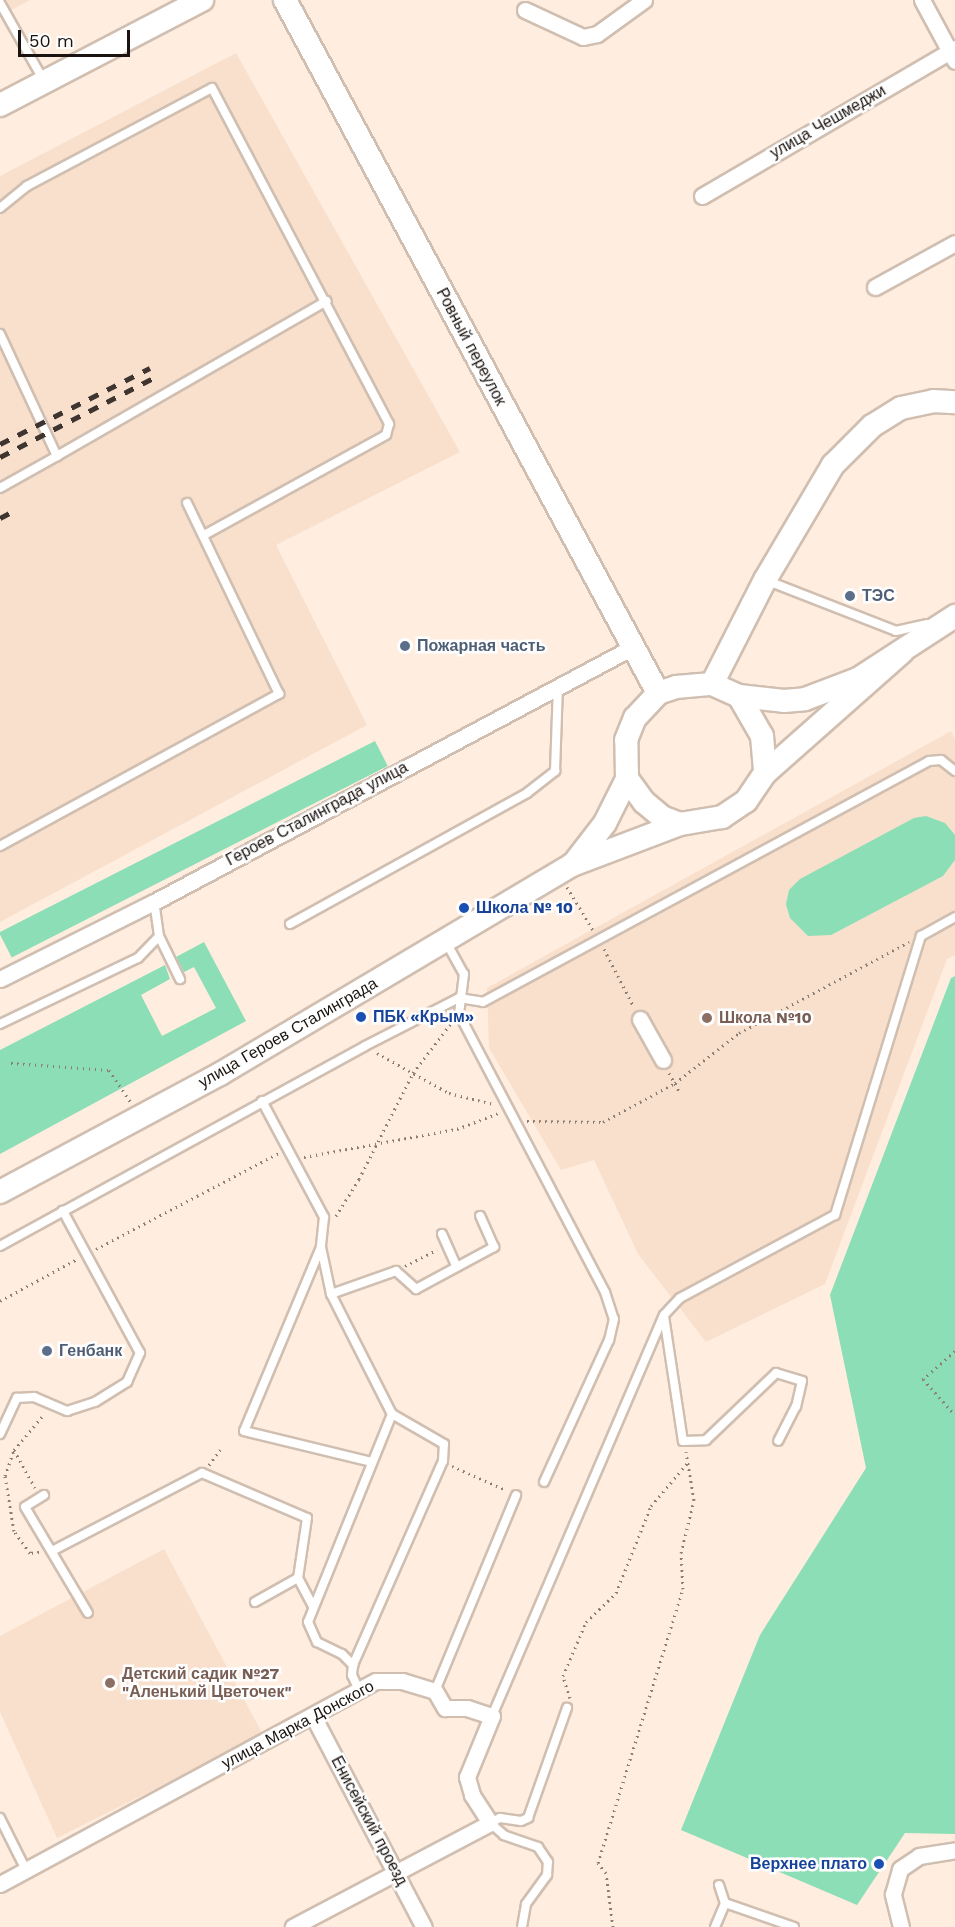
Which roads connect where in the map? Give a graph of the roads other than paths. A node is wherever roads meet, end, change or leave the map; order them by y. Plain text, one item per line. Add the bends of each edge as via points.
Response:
1 (202, 0) edge
2 (285, 0) edge
3 (644, 0) edge
4 (922, 0) edge
5 (0, 3) edge
6 (525, 10) dead end
7 (953, 53) edge
8 (45, 82) junction
9 (0, 105) edge
10 (702, 196) dead end
11 (0, 208) edge
12 (955, 243) edge
13 (875, 287) dead end
14 (327, 301) junction
15 (0, 334) edge
16 (955, 402) edge
17 (57, 456) junction
18 (0, 488) edge
19 (187, 503) dead end
20 (204, 535) junction
21 (765, 580) junction
22 (955, 614) edge
23 (633, 647) junction
24 (902, 652) junction
25 (712, 684) junction
26 (558, 685) junction
27 (658, 693) junction
28 (739, 696) junction
29 (955, 771) edge
30 (765, 773) junction
31 (627, 779) junction
32 (680, 824) junction
33 (0, 846) edge
34 (565, 869) junction
35 (154, 902) junction
36 (955, 917) edge
37 (290, 924) dead end
38 (159, 936) junction
39 (446, 941) junction
40 (0, 979) edge
41 (180, 979) dead end
42 (459, 998) junction
43 (640, 1019) road end
44 (0, 1024) edge
45 (663, 1060) road end
46 (262, 1101) junction
47 (0, 1192) edge
48 (63, 1211) junction
49 (480, 1216) dead end
50 (442, 1234) dead end
51 (0, 1246) edge
52 (321, 1247) junction
53 (457, 1267) junction
54 (331, 1294) junction
55 (664, 1314) junction
56 (392, 1414) junction
57 (0, 1434) edge
58 (778, 1441) dead end
59 (372, 1462) junction
60 (544, 1482) dead end
61 (516, 1495) road end
62 (42, 1496) road end
63 (52, 1551) junction
64 (298, 1578) junction
65 (255, 1602) dead end
66 (313, 1606) junction
67 (88, 1613) dead end
68 (353, 1665) junction
69 (359, 1690) junction
70 (435, 1691) junction
71 (567, 1708) road end
72 (313, 1716) junction
73 (492, 1716) junction
74 (0, 1818) edge
75 (490, 1823) junction
76 (955, 1850) edge
77 (26, 1870) junction
78 (396, 1871) junction
79 (0, 1884) edge
80 (719, 1885) dead end
81 (725, 1903) junction
82 (293, 1927) edge
83 (424, 1927) edge
84 (522, 1927) edge
85 (715, 1927) edge
86 (794, 1927) edge
87 (900, 1927) edge

1 - 8 main road
2 - 23 main road, Ровный переулок
3 - 6 street via 597,34 583,37
4 - 7 street
5 - 8 lane
7 - 10 street, улица Чешмеджи
8 - 9 main road
11 - 14 lane via 27,186 212,88
12 - 13 street
14 - 17 lane
14 - 20 lane via 389,424 386,435
15 - 17 lane
16 - 21 main road via 933,400 901,408 872,426 833,465
17 - 18 lane
19 - 20 lane
20 - 33 lane via 279,694
21 - 22 lane via 896,631
21 - 25 main road
22 - 24 main road
23 - 26 street, Героев Сталинграда улица
23 - 27 main road, Ровный переулок
24 - 28 main road via 858,679 805,699
24 - 30 main road
25 - 27 main road
25 - 28 main road
26 - 35 street, Героев Сталинграда улица
26 - 37 lane via 555,771 527,793
27 - 31 main road via 635,718 626,740
28 - 30 main road via 762,736
29 - 42 lane via 942,760 929,762 483,1002
30 - 32 main road via 746,801 734,810 710,822
31 - 32 main road via 653,810
31 - 34 main road, улица Героев Сталинграда via 605,823
32 - 34 main road, улица Героев Сталинграда
34 - 39 main road, улица Героев Сталинграда
35 - 38 lane
35 - 40 street, Героев Сталинграда улица
36 - 55 lane via 921,936 835,1215 680,1298
38 - 41 lane
38 - 44 lane via 138,958
39 - 42 lane via 464,974
39 - 47 main road, улица Героев Сталинграда via 139,1118
42 - 46 lane
42 - 60 lane via 459,1014 605,1292 614,1319 609,1340
43 - 45 street
46 - 48 lane
46 - 52 lane via 324,1217
48 - 51 lane
48 - 57 lane via 140,1353 126,1382 95,1402 67,1411 34,1397 17,1398
49 - 53 lane via 494,1247
50 - 53 lane
52 - 54 lane
52 - 59 lane via 244,1431
53 - 54 lane via 416,1289 396,1271
54 - 56 lane
55 - 58 lane via 683,1441 706,1440 776,1373 802,1381 796,1406
55 - 73 lane
56 - 59 lane
56 - 68 lane via 444,1444 443,1461
59 - 66 lane
61 - 70 lane
62 - 63 lane via 26,1507
63 - 64 lane via 202,1473 307,1518
63 - 67 lane
64 - 65 lane
64 - 66 lane
66 - 68 lane via 309,1631 317,1642 342,1654
68 - 69 lane via 352,1675
69 - 70 street, улица Марка Донского via 389,1680
69 - 72 street, улица Марка Донского
70 - 73 street, улица Марка Донского via 445,1708 467,1708
71 - 75 lane via 528,1818 500,1818
72 - 77 street, улица Марка Донского
72 - 78 street, Енисейский проезд
73 - 75 street via 467,1777 472,1795
74 - 77 lane
75 - 78 street
75 - 84 lane via 504,1835 538,1847 548,1862 547,1875 526,1904
76 - 87 street via 919,1856 900,1869 893,1894
77 - 79 street, улица Марка Донского
78 - 82 street
78 - 83 street, Енисейский проезд
80 - 81 lane
81 - 85 lane
81 - 86 lane

